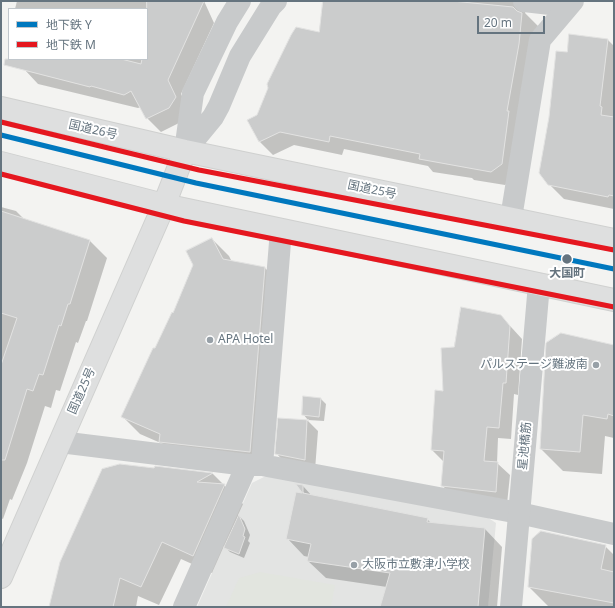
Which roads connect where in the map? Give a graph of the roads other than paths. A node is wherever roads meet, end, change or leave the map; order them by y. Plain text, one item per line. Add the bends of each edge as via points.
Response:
1 (240, 1) edge
2 (276, 1) edge
3 (524, 1) edge
4 (571, 4) edge
5 (1, 108) edge
6 (185, 151) junction
7 (1, 163) edge
8 (164, 205) junction
9 (511, 218) junction
10 (281, 230) junction
11 (614, 240) edge
12 (539, 284) junction
13 (614, 300) edge
14 (60, 442) junction
15 (255, 465) junction
16 (519, 513) junction
17 (614, 534) edge
18 (1, 577) edge
19 (184, 607) edge
20 (511, 607) edge

1 - 6 street via 227,22 193,93
2 - 6 street via 240,56 213,117
3 - 4 street
4 - 9 street via 540,40
5 - 6 highway, 国道26号
6 - 8 highway, 国道25号
6 - 9 highway, 国道25号
7 - 8 highway
8 - 10 highway
8 - 14 highway, 国道25号
9 - 11 highway, 国道25号
10 - 12 highway
10 - 15 street
12 - 13 highway
12 - 16 street, 星池橋筋
14 - 15 street
14 - 18 highway, 国道25号
15 - 16 street
15 - 19 street
16 - 17 street
16 - 20 street, 星池橋筋

